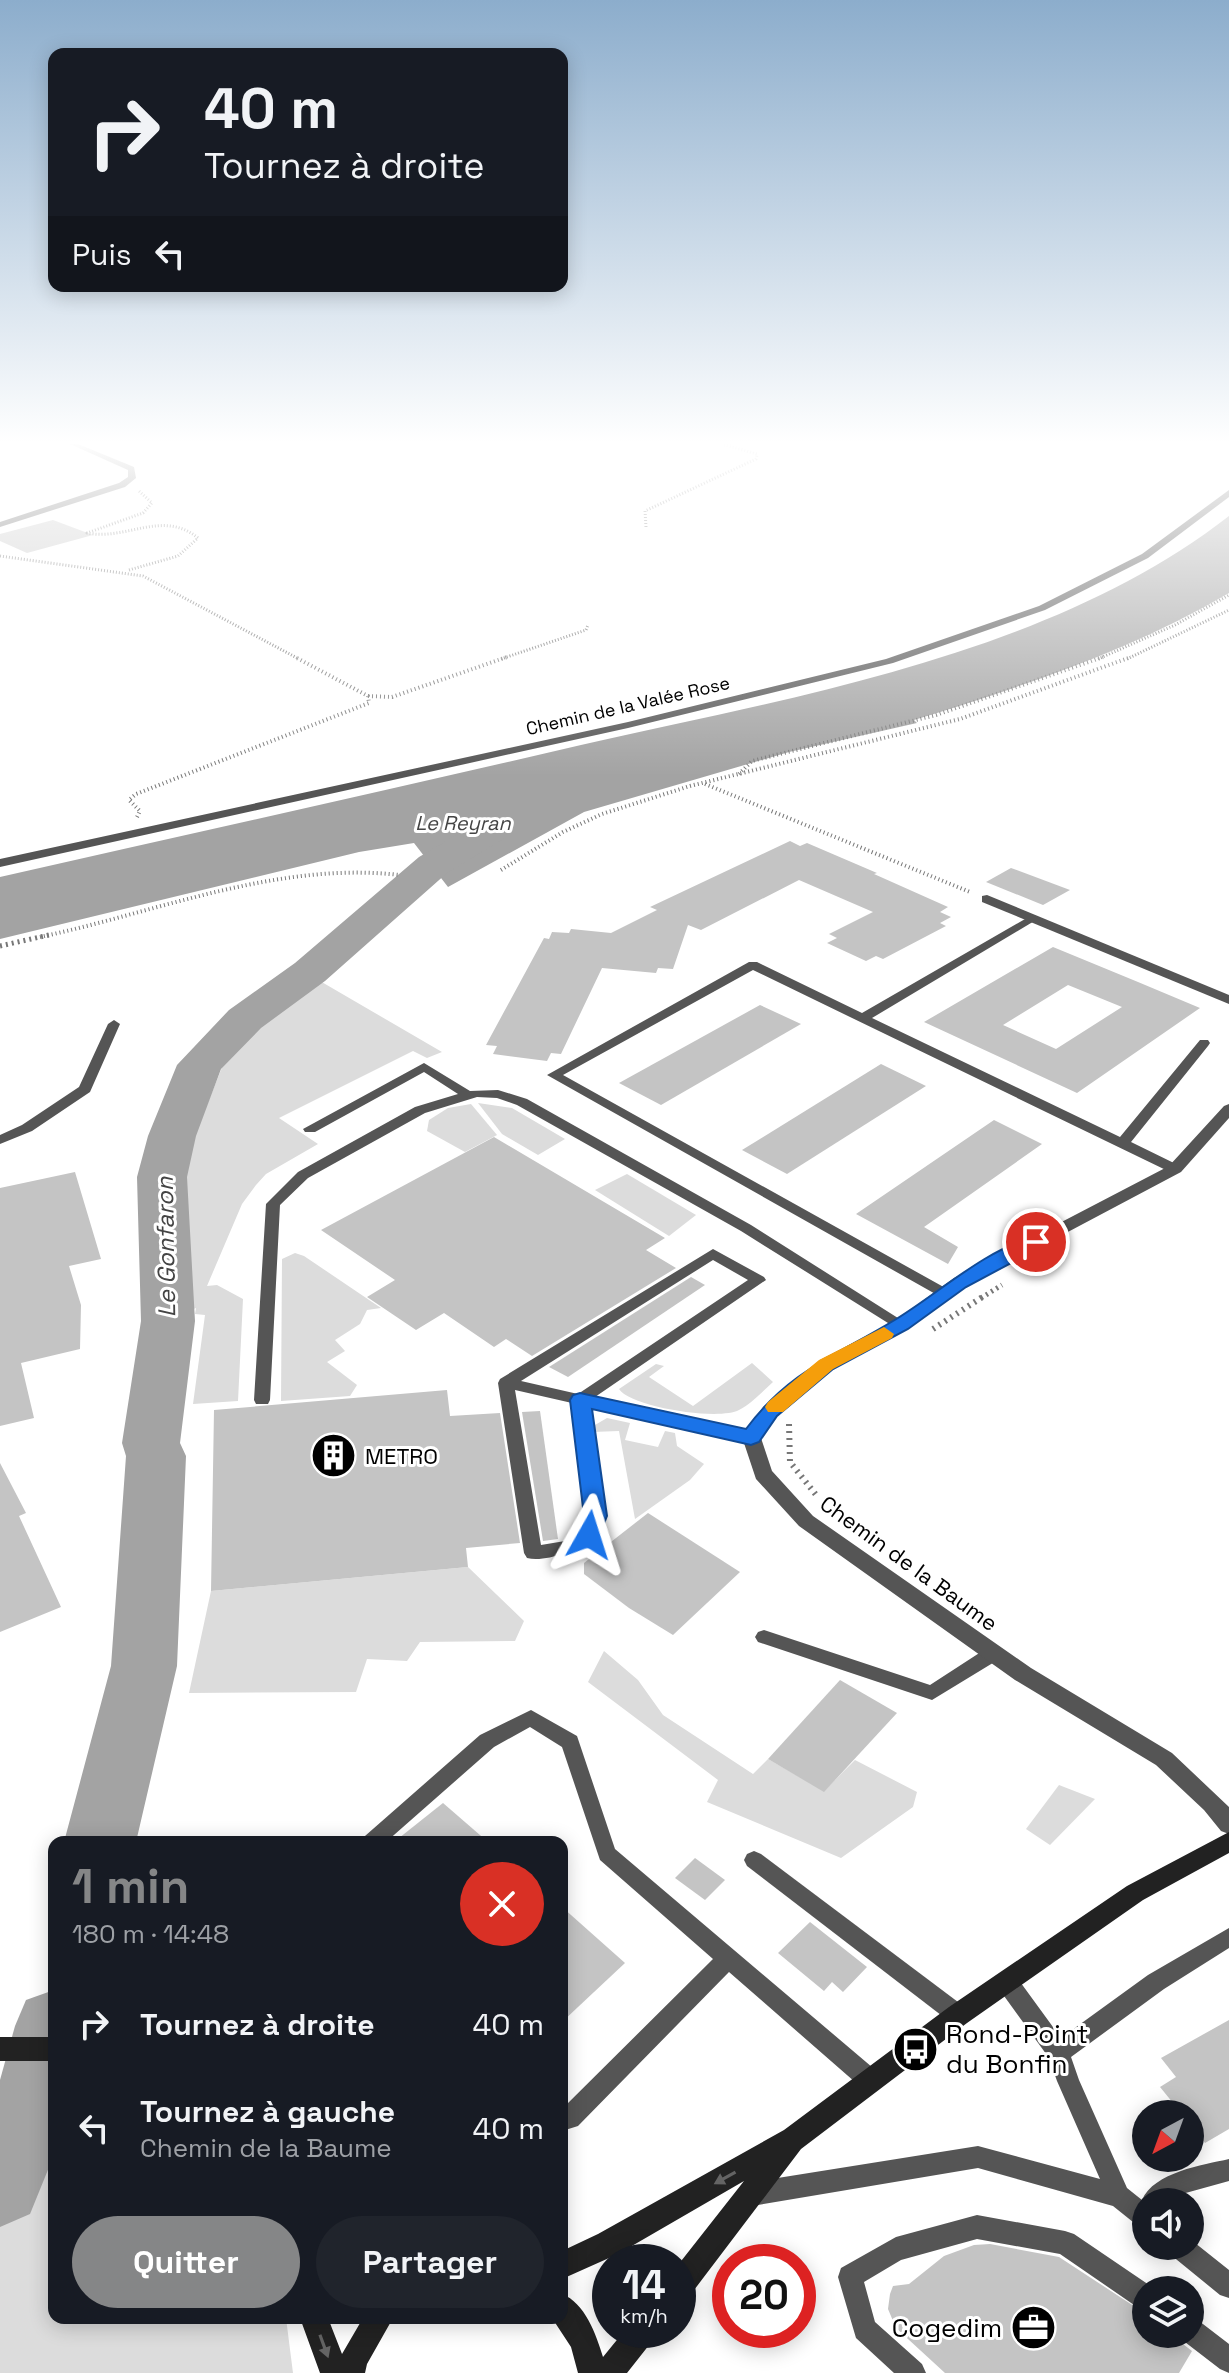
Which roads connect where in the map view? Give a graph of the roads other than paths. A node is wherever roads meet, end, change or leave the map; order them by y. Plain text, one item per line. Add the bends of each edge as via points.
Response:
1 (1147, 555) edge
2 (0, 863) edge
3 (987, 899) road end
4 (1032, 918) junction
5 (1229, 1000) edge
6 (862, 1018) junction
7 (114, 1024) dead end
8 (1204, 1043) dead end
9 (468, 1095) junction
10 (1229, 1109) edge
11 (310, 1129) dead end
12 (0, 1140) edge
13 (1123, 1143) junction
14 (1175, 1169) junction
15 (944, 1293) junction
16 (901, 1325) junction
17 (506, 1383) junction
18 (262, 1400) dead end
19 (580, 1400) junction
20 (751, 1437) junction
21 (764, 1637) dead end
22 (994, 1653) junction
23 (1229, 1824) edge
24 (379, 1836) edge
25 (1229, 1842) edge
26 (754, 1860) dead end
27 (1229, 1937) edge
28 (728, 1958) junction
29 (1007, 1982) junction
30 (958, 2015) junction
31 (1, 2048) edge
32 (48, 2049) edge
33 (1059, 2053) junction
34 (871, 2081) junction
35 (568, 2118) edge
36 (793, 2139) junction
37 (1229, 2170) edge
38 (1171, 2188) edge
39 (752, 2194) junction
40 (1119, 2196) junction
41 (1132, 2203) edge
42 (1197, 2260) edge
43 (568, 2262) edge
44 (696, 2265) edge
45 (1229, 2286) edge
46 (1132, 2288) edge
47 (568, 2315) edge
48 (316, 2324) edge
49 (375, 2324) edge
50 (1204, 2341) edge
51 (628, 2348) edge
52 (1229, 2360) edge
53 (334, 2373) edge
54 (351, 2373) edge
55 (592, 2373) edge
56 (608, 2373) edge
57 (913, 2373) edge

1 - 2 street, Chemin de la Valée Rose via 1042,608 889,661 628,725
3 - 4 street
4 - 5 street
4 - 6 lane
6 - 13 lane
6 - 15 lane via 753,965 553,1075
7 - 12 lane via 85,1089
8 - 13 lane
9 - 11 lane via 424,1067
9 - 16 lane via 498,1094 522,1102 746,1228
9 - 18 lane via 420,1110 316,1167 273,1204
10 - 14 street
13 - 14 lane
14 - 15 street
15 - 16 street
16 - 20 street via 826,1364 770,1411
17 - 19 lane
17 - 19 lane via 533,1553 575,1545 589,1535 595,1516
17 - 19 lane via 713,1254 759,1280
19 - 20 lane
20 - 22 street, Chemin de la Baume via 763,1474 806,1521
21 - 22 lane via 932,1693
22 - 23 street, Chemin de la Baume via 1164,1759
24 - 28 lane via 487,1741 531,1718 570,1742 607,1854
25 - 29 street via 1135,1893
26 - 30 lane
27 - 33 lane
28 - 34 lane
28 - 35 lane
29 - 30 street
29 - 33 lane
30 - 34 street
31 - 32 street
33 - 40 lane
34 - 36 street
36 - 39 street
36 -> 43 street
37 - 38 lane
39 - 40 lane via 978,2157
39 - 44 street
40 - 41 lane
42 - 45 lane
46 - 57 lane via 1065,2243 977,2227 896,2249 850,2277 865,2329
47 - 55 street via 589,2354
48 -> 53 street
49 - 54 street
50 - 52 lane
51 - 56 street

